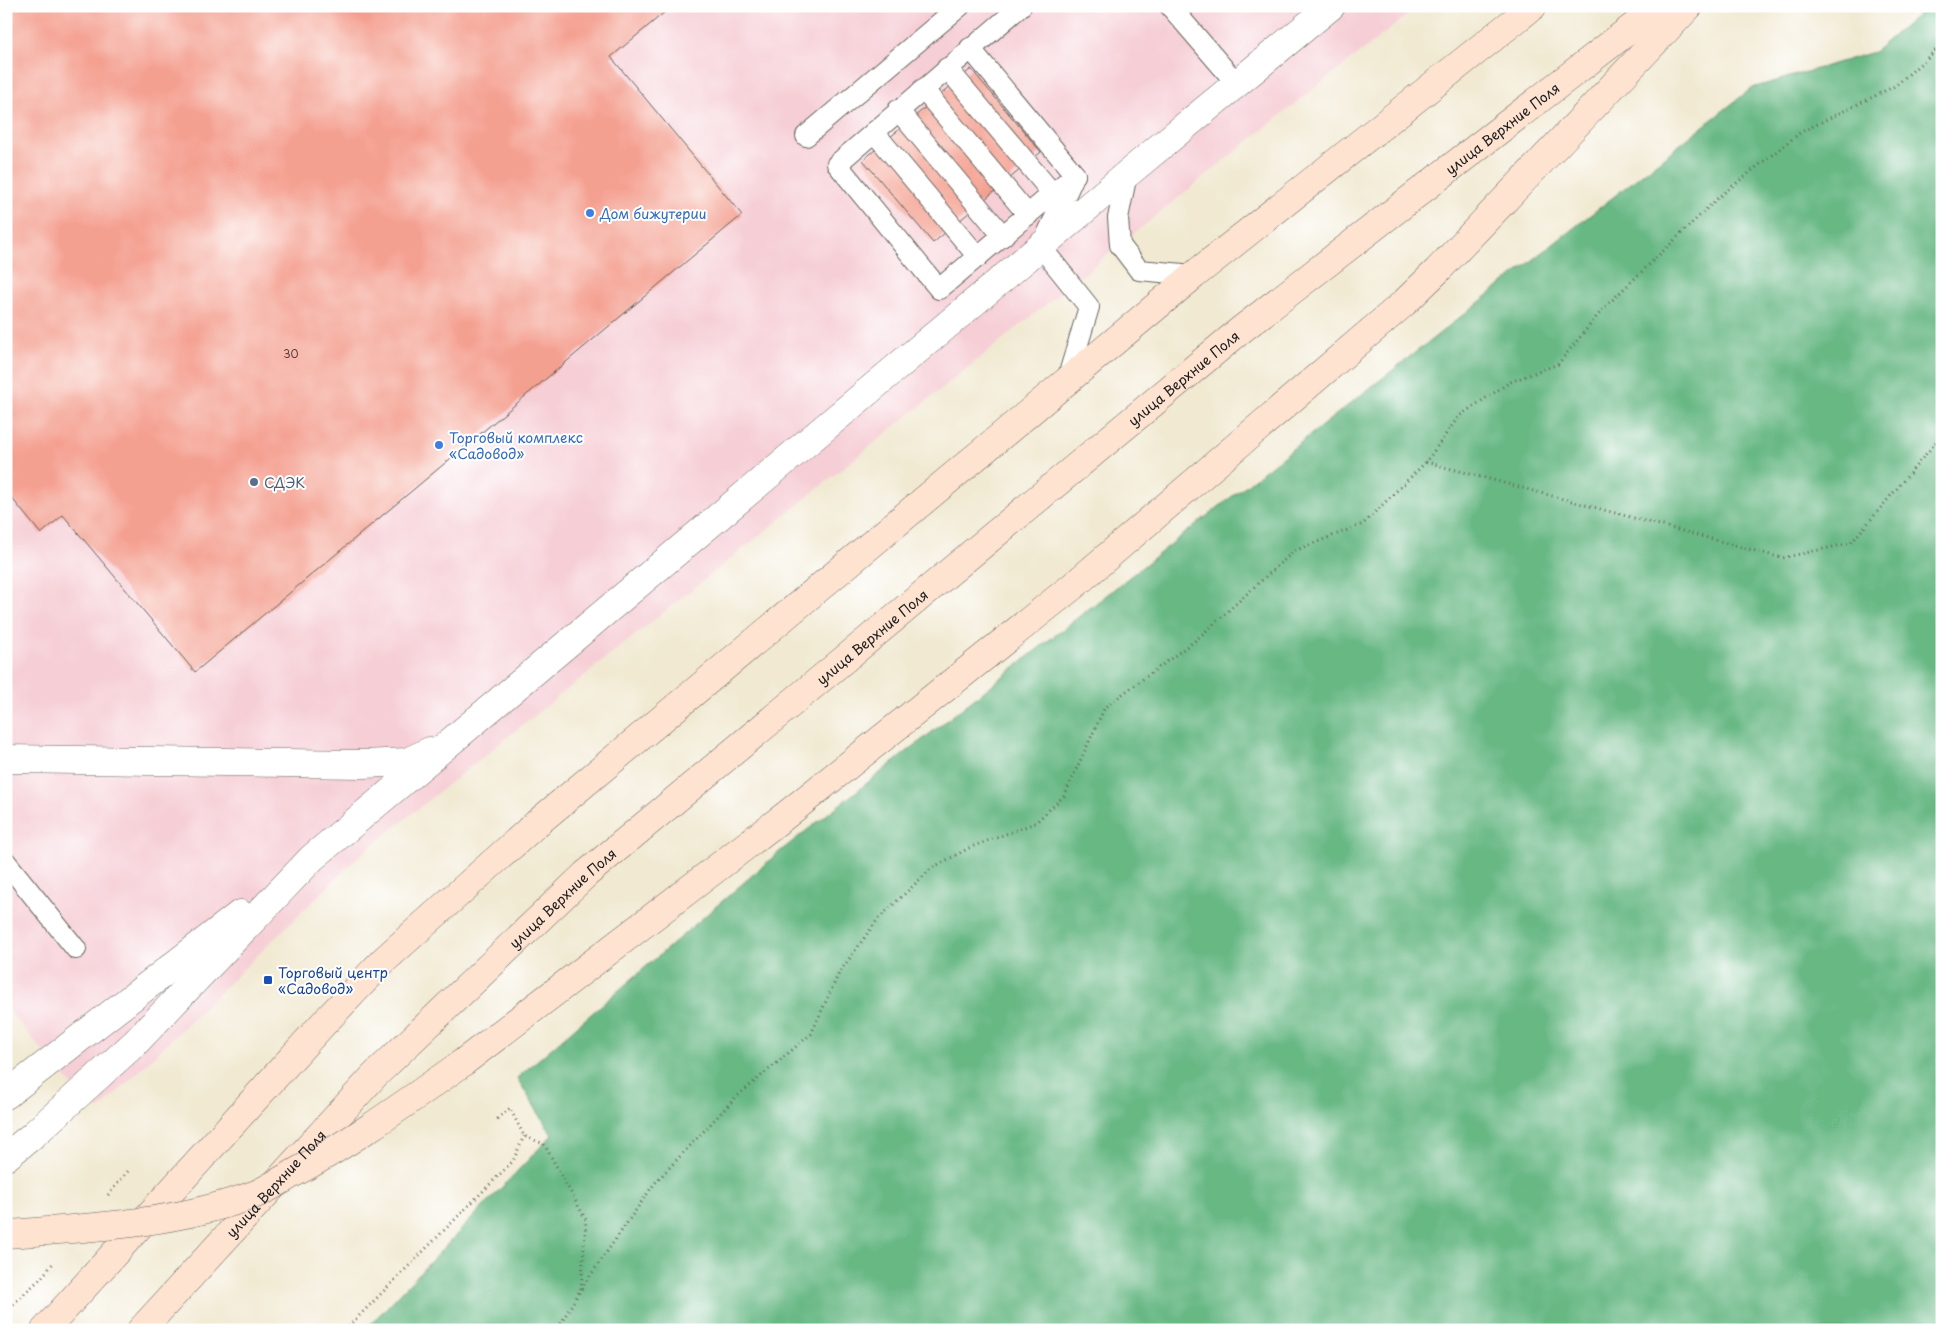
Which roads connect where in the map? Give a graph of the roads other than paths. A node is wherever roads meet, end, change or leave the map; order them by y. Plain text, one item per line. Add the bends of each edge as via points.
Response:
1 (960, 6) edge
2 (1021, 6) edge
3 (1170, 6) edge
4 (1331, 6) edge
5 (1533, 6) edge
6 (1660, 6) edge
7 (1689, 6) edge
8 (970, 48) junction
9 (947, 68) junction
10 (1237, 84) junction
11 (923, 89) junction
12 (898, 110) junction
13 (874, 132) junction
14 (806, 136) dead end
15 (1128, 174) junction
16 (1075, 175) junction
17 (1053, 194) junction
18 (1028, 215) junction
19 (1003, 236) junction
20 (1040, 247) junction
21 (978, 256) junction
22 (1194, 275) junction
23 (1067, 380) junction
24 (452, 741) junction
25 (6, 759) edge
26 (312, 858) junction
27 (6, 862) edge
28 (76, 949) dead end
29 (6, 1095) edge
30 (6, 1157) edge
31 (6, 1234) edge
32 (45, 1330) edge
33 (141, 1330) edge

1 - 14 lane
2 - 8 lane
3 - 10 lane
4 - 10 street
5 - 22 main road
6 - 33 main road, улица Верхние Поля via 1242,329 586,874 375,1075
7 - 31 main road, bridge via 1404,303 1073,586 786,815 461,1064 373,1125 257,1193 198,1211 124,1226
8 - 9 lane
8 - 16 lane
9 - 11 lane
9 - 17 lane
10 - 15 street
11 - 12 lane
11 - 18 lane
12 - 13 lane
12 - 19 lane
13 - 21 lane
13 - 21 lane via 837,164 939,289
15 - 20 street
15 - 22 lane via 1118,218 1120,245 1140,270
16 - 17 lane
16 - 20 lane
17 - 18 lane
18 - 19 lane
19 - 21 lane
20 - 23 lane via 1089,307
20 - 24 street
22 - 23 main road
23 - 32 main road via 536,824 383,961
24 - 25 street via 407,762 389,763
24 - 26 street
26 - 29 street
26 - 30 street via 136,1043
27 - 28 lane

